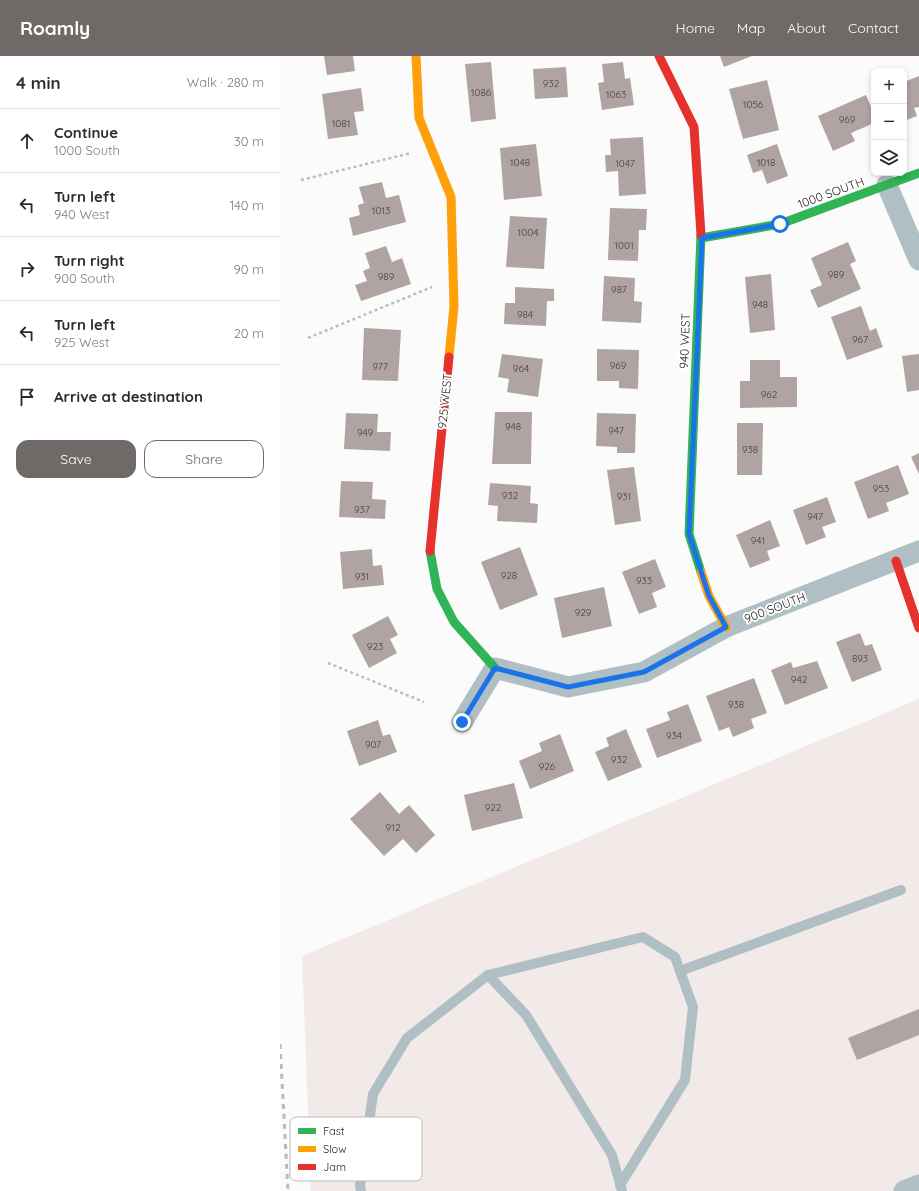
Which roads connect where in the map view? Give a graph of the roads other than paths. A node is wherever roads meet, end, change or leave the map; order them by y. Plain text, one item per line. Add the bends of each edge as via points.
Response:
1 (416, 56) edge
2 (659, 56) edge
3 (919, 173) edge
4 (886, 185) junction
5 (702, 238) junction
6 (919, 260) edge
7 (919, 552) edge
8 (896, 561) junction
9 (726, 627) junction
10 (919, 628) edge
11 (495, 668) junction
12 (462, 722) dead end
13 (901, 890) dead end
14 (680, 971) junction
15 (488, 975) junction
16 (370, 1117) edge
17 (361, 1181) edge
18 (919, 1185) edge
19 (621, 1188) edge
20 (361, 1191) edge
21 (904, 1191) edge

1 - 11 street, 925 WEST via 419,118 451,197 454,306 429,548 437,589 454,622
2 - 5 street, 940 WEST via 694,127
3 - 4 street, 1000 SOUTH
4 - 5 street, 1000 SOUTH via 780,224
4 - 6 street
5 - 9 street, 940 WEST via 689,534 709,596
7 - 8 street, 900 SOUTH
8 - 9 street, 900 SOUTH
8 - 10 street
9 - 11 street, 900 SOUTH via 644,672 568,687
11 - 12 street
13 - 14 lane
14 - 15 lane via 676,957 643,937
14 - 19 lane via 693,1006 685,1080
15 - 16 lane via 407,1038 373,1094
15 - 19 lane via 526,1016 612,1155
17 - 20 lane
18 - 21 street

